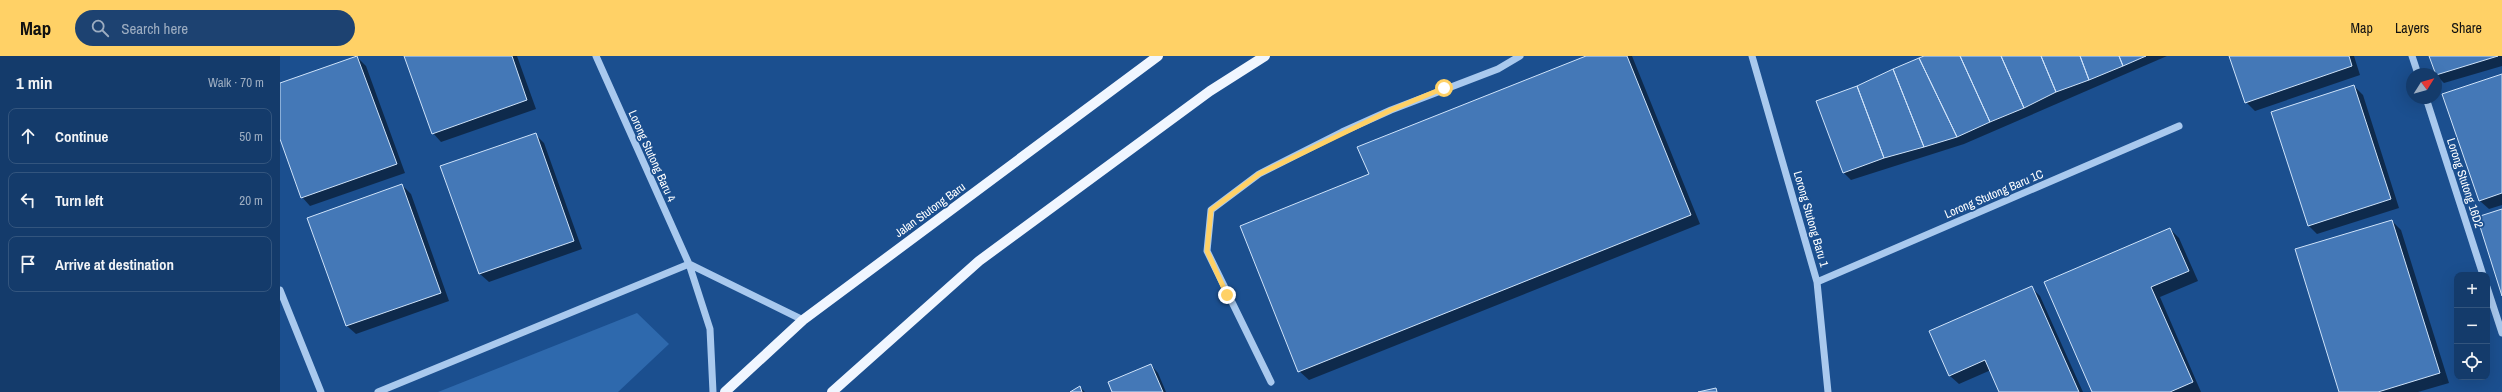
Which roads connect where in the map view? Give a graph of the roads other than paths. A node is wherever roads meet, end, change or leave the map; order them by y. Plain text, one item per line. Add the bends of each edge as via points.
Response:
1 (596, 56) edge
2 (1158, 56) edge
3 (1265, 56) edge
4 (1520, 56) edge
5 (1752, 56) edge
6 (2412, 56) edge
7 (2416, 68) edge
8 (2428, 104) edge
9 (2179, 126) dead end
10 (688, 264) junction
11 (2482, 272) edge
12 (1817, 282) junction
13 (280, 290) edge
14 (2490, 296) edge
15 (803, 320) junction
16 (2502, 333) edge
17 (1271, 382) dead end
18 (321, 392) edge
19 (378, 392) edge
20 (713, 392) edge
21 (725, 392) edge
22 (832, 392) edge
23 (1828, 392) edge

1 - 10 street, Lorong Stutong Baru 4
2 - 15 main road, Jalan Stutong Baru
3 - 22 main road via 1210,91 979,261
4 - 17 street via 1498,69 1391,110 1342,132 1259,174 1211,210 1207,251
5 - 12 street, Lorong Stutong Baru 1
6 - 7 street
8 - 11 street, Lorong Stutong 16D2
9 - 12 street, Lorong Stutong Baru 1C
10 - 15 street
10 - 19 street
10 - 20 street, Lorong Stutong Baru 4 via 710,329
12 - 23 street, Lorong Stutong Baru 1
13 - 18 street
14 - 16 street
15 - 21 main road, Jalan Stutong Baru

